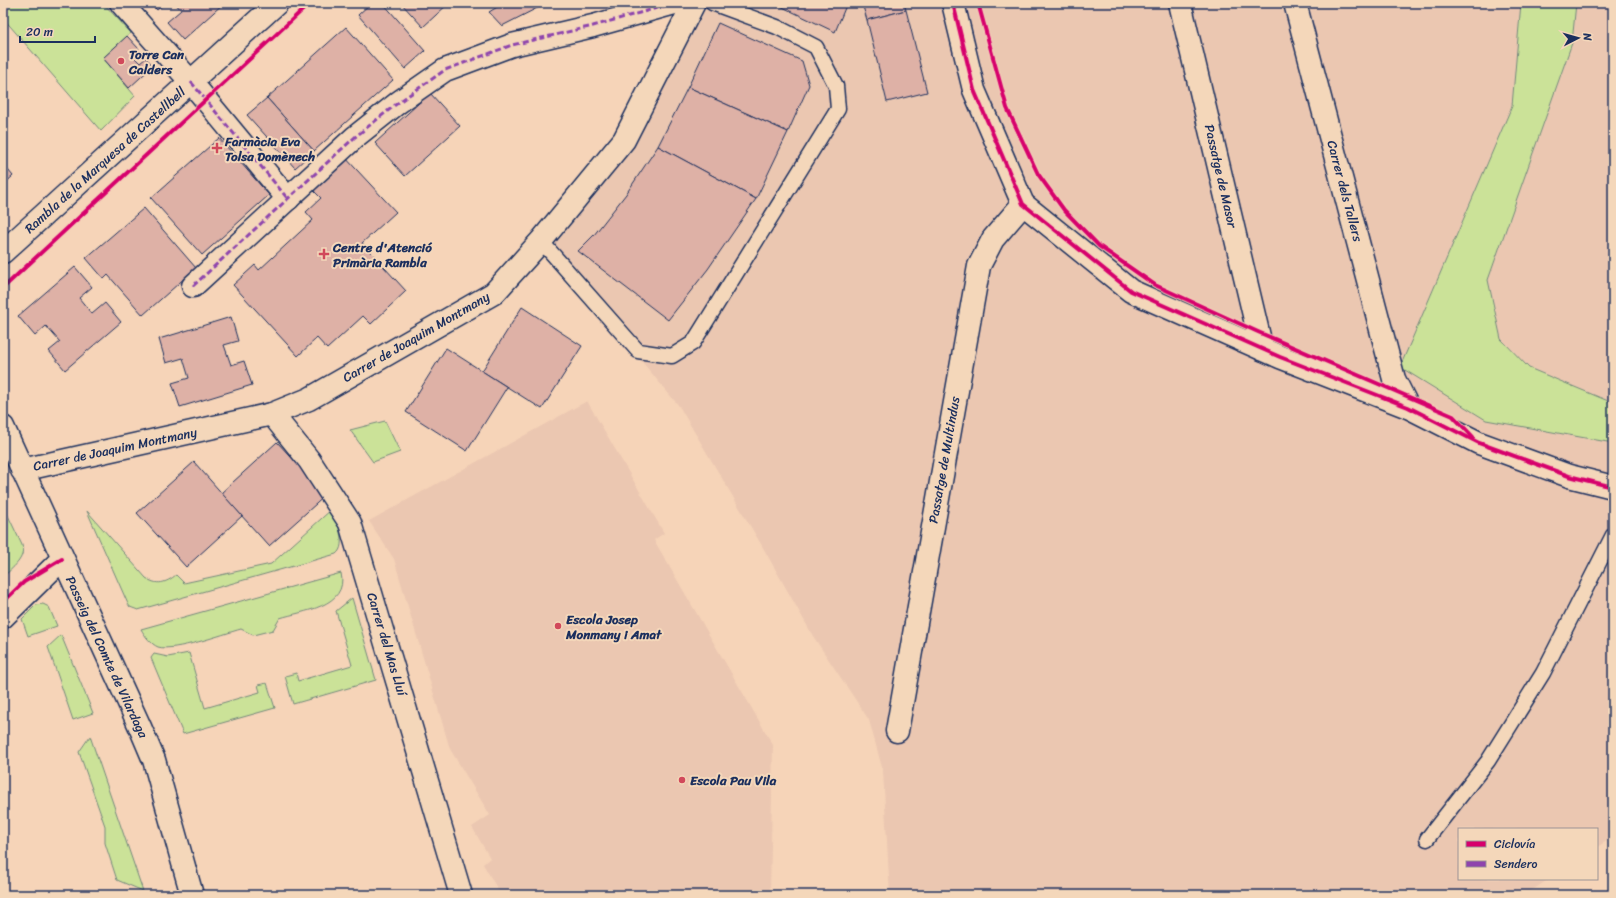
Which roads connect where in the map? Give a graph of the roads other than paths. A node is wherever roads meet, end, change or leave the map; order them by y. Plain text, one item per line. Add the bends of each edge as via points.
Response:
1 (121, 3) edge
2 (277, 3) edge
3 (675, 3) edge
4 (694, 3) edge
5 (712, 3) edge
6 (953, 3) edge
7 (1180, 3) edge
8 (1295, 3) edge
9 (191, 82) junction
10 (288, 199) junction
11 (1023, 204) junction
12 (541, 241) junction
13 (3, 252) edge
14 (193, 286) dead end
15 (1262, 349) junction
16 (1408, 407) junction
17 (272, 414) junction
18 (3, 427) edge
19 (22, 470) junction
20 (1613, 486) edge
21 (1613, 535) edge
22 (62, 559) junction
23 (3, 617) edge
24 (897, 731) dead end
25 (1427, 839) dead end
26 (192, 895) edge
27 (461, 895) edge

1 - 9 street
2 - 9 street, Rambla de la Marquesa de Castellbell
3 - 10 street via 593,26 512,44 445,70 355,137
4 - 12 street, Carrer de Joaquim Montmany via 624,140
5 - 12 lane via 777,27 816,47 836,86 838,109 693,343 672,356 638,351
6 - 11 street via 974,90
7 - 15 street, Passatge de Masor
8 - 16 street, Carrer dels Tallers via 1394,379
9 - 10 street
9 - 13 street, Rambla de la Marquesa de Castellbell
10 - 14 street
11 - 15 street via 1131,291
11 - 24 street, Passatge de Multindus via 993,239 978,266
12 - 17 street, Carrer de Joaquim Montmany via 494,293 309,399
15 - 16 street
16 - 20 street via 1479,443 1569,476
17 - 19 street, Carrer de Joaquim Montmany
17 - 27 street, Carrer del Mas Lluí via 309,460 350,523
18 - 19 street, Passeig del Comte de Vilardaga
19 - 22 street, Passeig del Comte de Vilardaga
21 - 25 lane via 1543,673 1488,761
22 - 23 street
22 - 26 street, Passeig del Comte de Vilardaga via 154,760

